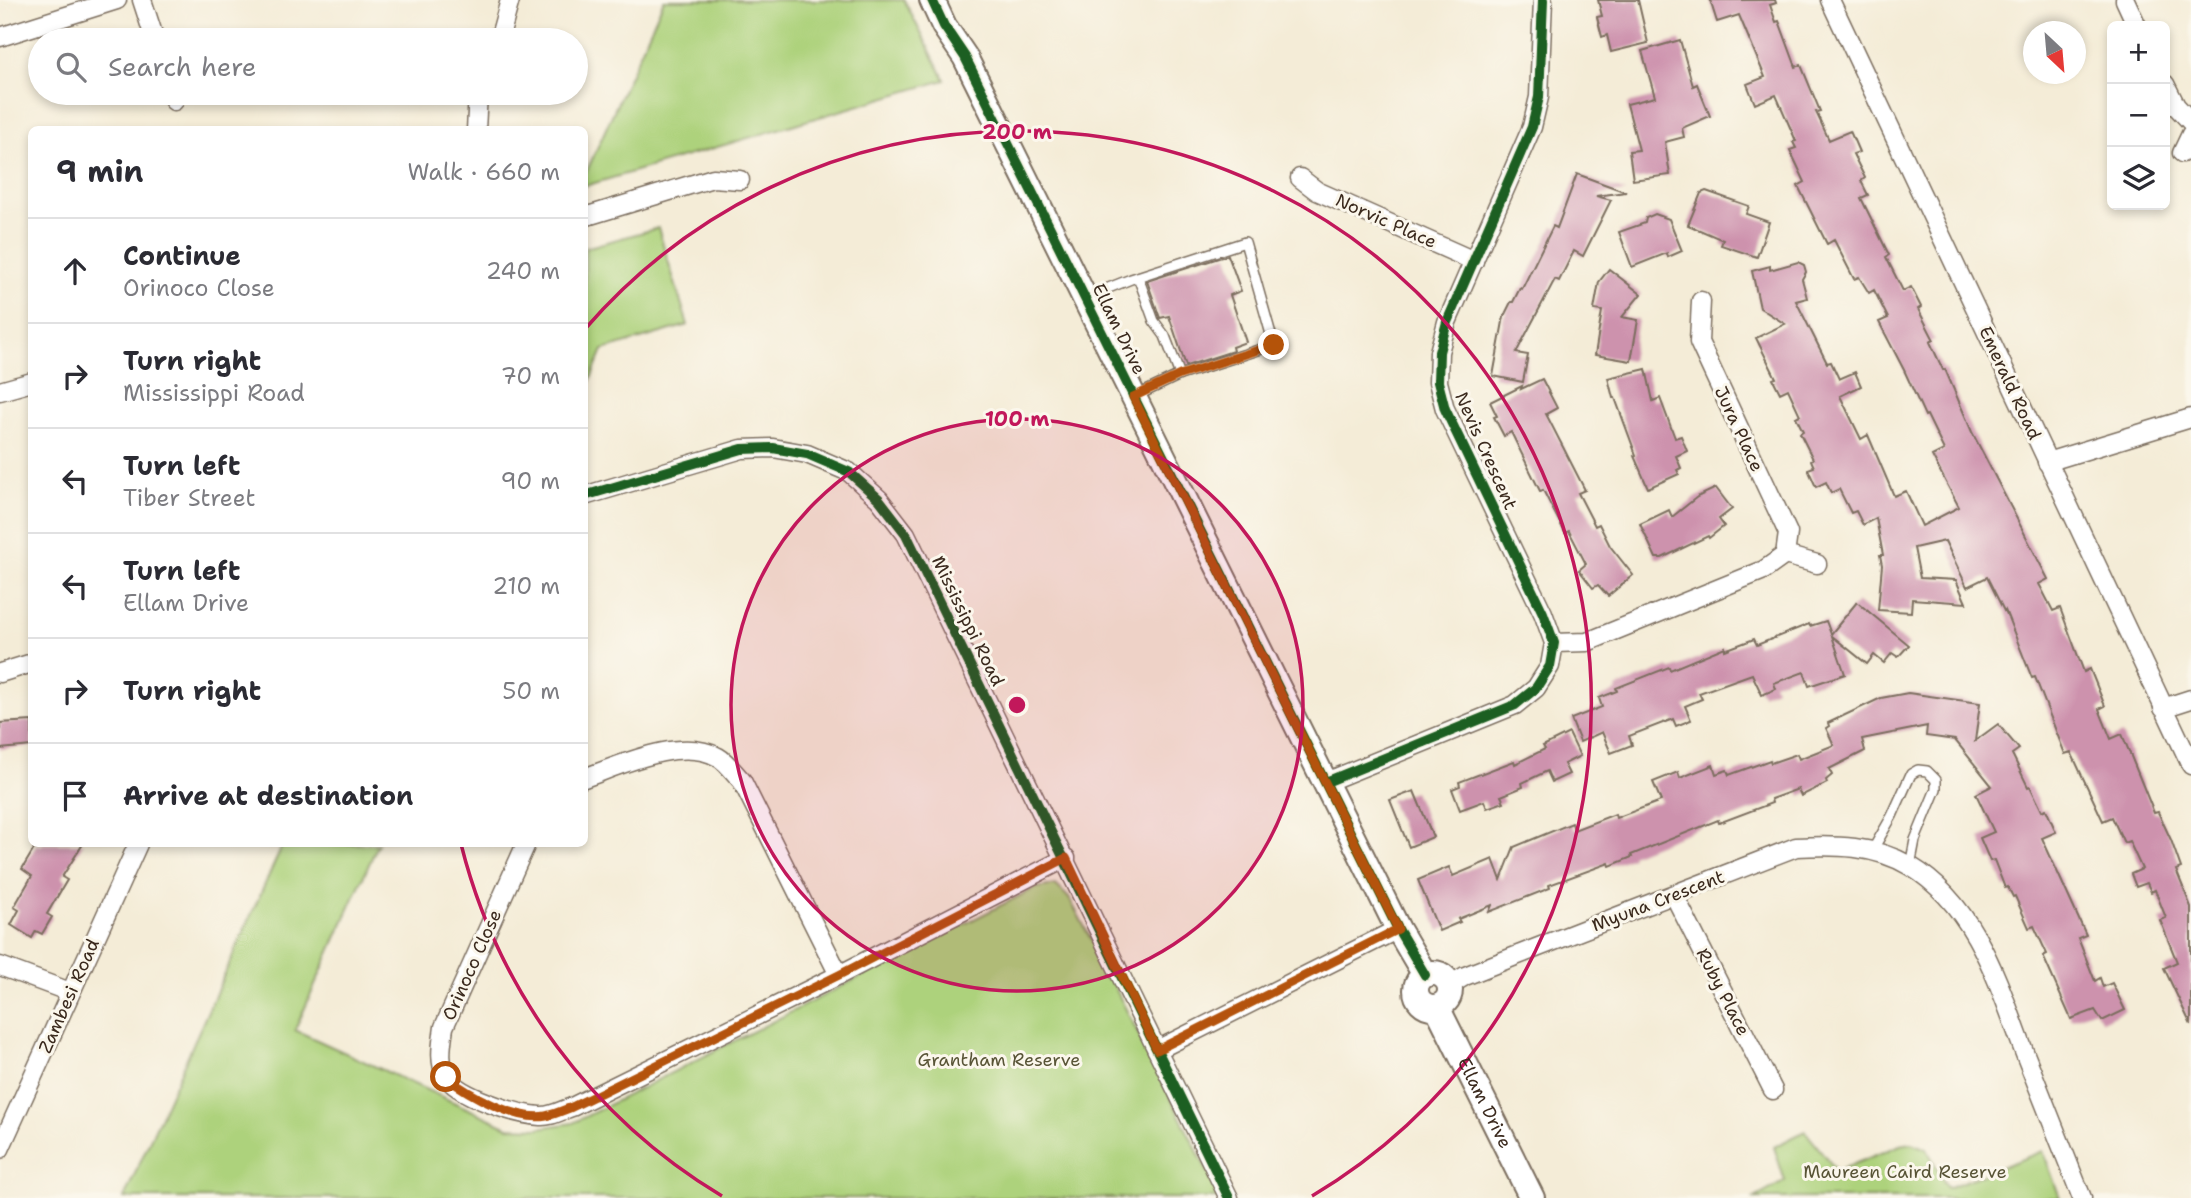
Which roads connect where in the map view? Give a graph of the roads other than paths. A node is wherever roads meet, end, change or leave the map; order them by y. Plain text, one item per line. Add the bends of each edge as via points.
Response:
1 (117, 0) edge
2 (142, 0) edge
3 (510, 0) edge
4 (932, 0) edge
5 (1543, 0) edge
6 (1830, 0) edge
7 (2125, 0) edge
8 (2135, 21) edge
9 (28, 28) edge
10 (28, 28) edge
11 (151, 28) edge
12 (502, 28) edge
13 (0, 37) edge
14 (2170, 94) edge
15 (477, 105) edge
16 (2191, 122) edge
17 (476, 126) edge
18 (2191, 134) edge
19 (2182, 153) dead end
20 (1300, 178) dead end
21 (740, 180) dead end
22 (588, 216) edge
23 (1474, 261) junction
24 (1138, 277) junction
25 (1084, 298) junction
26 (1701, 301) dead end
27 (1180, 375) junction
28 (28, 383) edge
29 (0, 391) edge
30 (1133, 397) junction
31 (2191, 418) edge
32 (2047, 462) junction
33 (588, 495) edge
34 (1785, 555) junction
35 (1817, 565) dead end
36 (1554, 643) junction
37 (28, 664) edge
38 (0, 673) edge
39 (2191, 699) edge
40 (2163, 708) junction
41 (2191, 765) edge
42 (588, 777) edge
43 (1326, 782) junction
44 (137, 847) edge
45 (525, 847) edge
46 (1872, 851) junction
47 (1066, 858) junction
48 (1910, 866) junction
49 (1674, 895) junction
50 (1398, 929) junction
51 (0, 966) edge
52 (839, 975) junction
53 (1425, 975) junction
54 (1450, 985) junction
55 (70, 992) junction
56 (1437, 1007) junction
57 (1157, 1050) junction
58 (1773, 1090) dead end
59 (0, 1149) edge
60 (1230, 1198) edge
61 (1532, 1198) edge
62 (2082, 1198) edge

1 - 9 street
2 - 11 street
3 - 12 street
4 - 25 street, Ellam Drive
5 - 23 street, Nevis Crescent via 1539,97 1532,127
6 - 32 street, Emerald Road
7 - 8 street
10 - 13 street
14 - 16 street
15 - 17 street
18 - 19 street
20 - 23 street, Norvic Place via 1317,191
21 - 22 street via 713,178
23 - 36 street, Nevis Crescent via 1447,322 1438,382 1444,409
24 - 25 lane
24 - 27 lane
24 - 27 lane via 1245,242 1274,345
25 - 30 street, Ellam Drive
26 - 34 street, Jura Place via 1699,342 1788,533
27 - 30 lane
28 - 29 street
30 - 43 street, Ellam Drive
31 - 32 street
32 - 40 street, Emerald Road
33 - 47 street, Mississippi Road via 742,449 807,454 849,472 879,499 906,534
34 - 35 street
34 - 36 street via 1764,570 1587,642
36 - 43 street via 1550,666 1536,688 1515,705
37 - 38 street
39 - 40 street
40 - 41 street, Emerald Road
42 - 52 street via 641,757 685,748 719,757 742,781
43 - 50 street, Ellam Drive
44 - 55 street, Zambesi Road
45 - 52 street, Orinoco Close via 444,1027 440,1054 446,1077 465,1092 517,1114 544,1117 572,1107
46 - 48 street, Myuna Crescent
46 - 48 lane via 1911,774 1927,771 1936,780 1936,789 1915,840
46 - 49 street, Myuna Crescent via 1796,847
47 - 52 street, Orinoco Close
47 - 57 street, Mississippi Road
48 - 62 street, Myuna Crescent via 1949,897 1980,943
49 - 54 street, Myuna Crescent
49 - 58 street, Ruby Place
50 - 53 street, Ellam Drive
50 - 57 street
51 - 55 street
53 - 54 street via 1439,974
53 - 56 street via 1416,989 1418,999
54 - 56 street via 1447,1001
55 - 59 street, Zambesi Road
56 - 61 street, Ellam Drive
57 - 60 street, Mississippi Road

